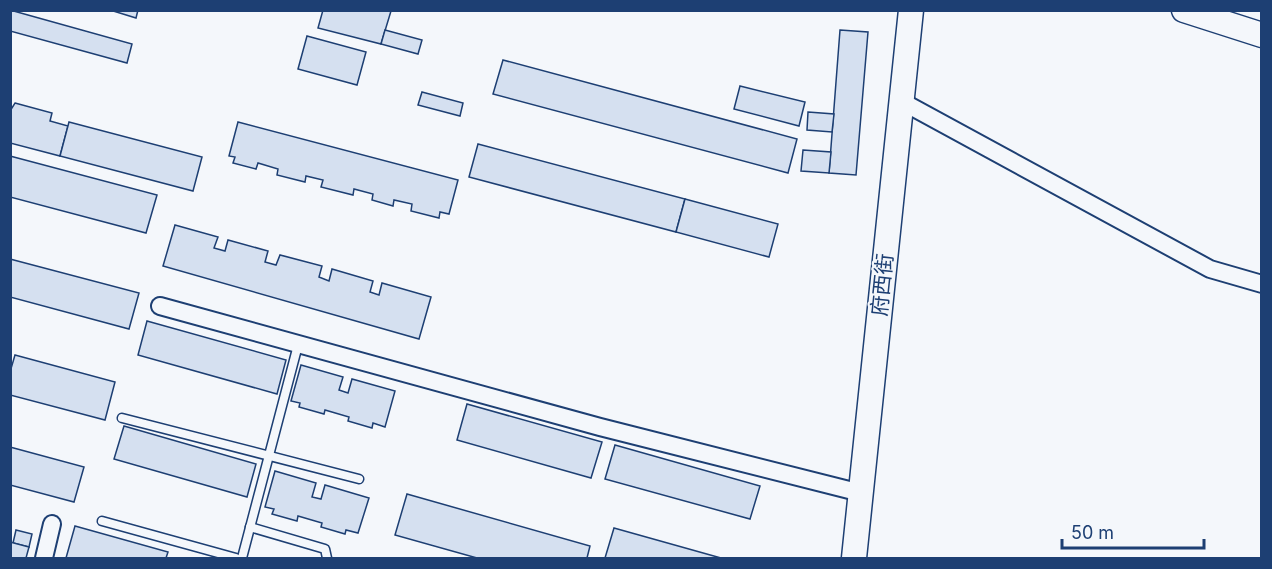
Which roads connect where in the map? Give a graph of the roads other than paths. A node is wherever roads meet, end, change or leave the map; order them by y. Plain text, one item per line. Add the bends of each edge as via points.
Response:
1 (910, 10) edge
2 (1184, 10) edge
3 (1262, 35) edge
4 (901, 101) junction
5 (1262, 284) edge
6 (160, 306) dead end
7 (298, 345) junction
8 (122, 418) dead end
9 (269, 456) junction
10 (359, 479) dead end
11 (861, 493) junction
12 (102, 521) dead end
13 (52, 524) dead end
14 (250, 527) junction
15 (44, 558) edge
16 (236, 558) edge
17 (242, 558) edge
18 (327, 558) edge
19 (854, 558) edge

1 - 4 street, 府西街
2 - 3 street
4 - 5 street via 1210,269
4 - 11 street, 府西街
6 - 7 street
7 - 9 lane
7 - 11 street via 600,428
8 - 9 lane
9 - 10 lane
9 - 14 lane
11 - 19 street, 府西街
12 - 16 lane
13 - 15 street
14 - 17 lane
14 - 18 lane via 325,549

